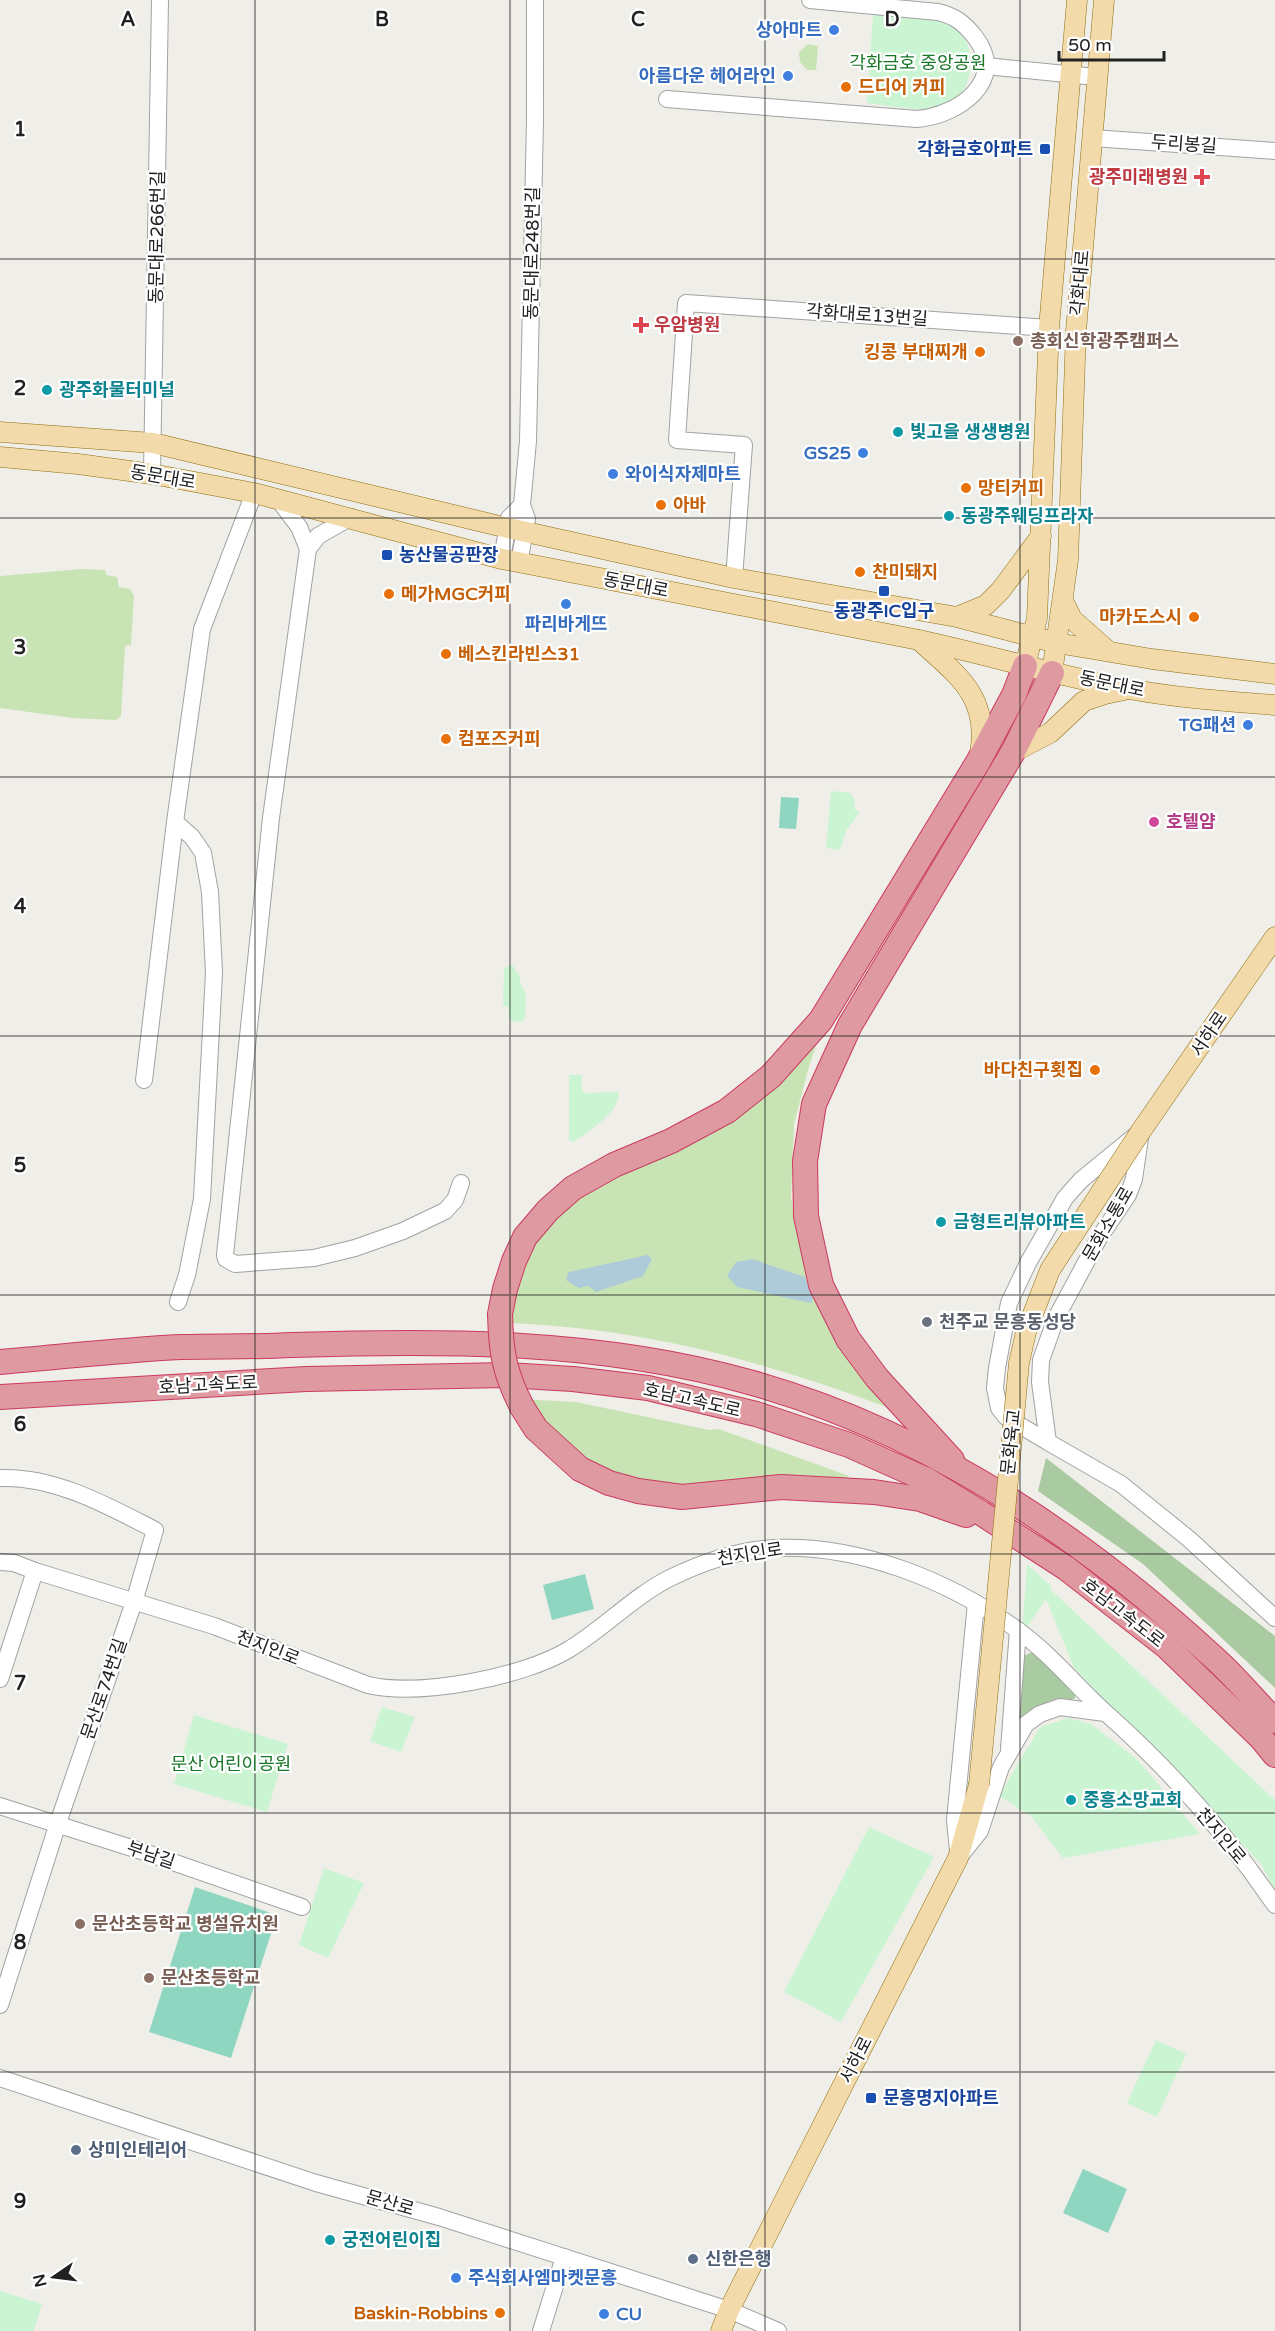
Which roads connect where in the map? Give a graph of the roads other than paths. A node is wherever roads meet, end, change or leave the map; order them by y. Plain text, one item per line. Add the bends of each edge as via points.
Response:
1 (160, 0) edge
2 (535, 0) edge
3 (810, 0) edge
4 (1077, 0) edge
5 (1104, 0) edge
6 (986, 66) junction
7 (1071, 74) junction
8 (1096, 77) junction
9 (667, 99) dead end
10 (1093, 138) junction
11 (1275, 151) edge
12 (1048, 328) junction
13 (0, 432) edge
14 (153, 443) junction
15 (0, 457) edge
16 (152, 474) junction
17 (254, 493) junction
18 (278, 499) junction
19 (351, 517) junction
20 (516, 530) junction
21 (1041, 536) junction
22 (308, 549) junction
23 (510, 561) junction
24 (734, 578) junction
25 (1063, 601) junction
26 (957, 617) junction
27 (1032, 637) junction
28 (919, 640) junction
29 (1058, 643) junction
30 (1108, 651) junction
31 (1025, 666) junction
32 (1052, 673) junction
33 (1275, 674) edge
34 (1129, 689) junction
35 (1275, 705) edge
36 (1013, 752) junction
37 (978, 762) junction
38 (175, 822) junction
39 (1275, 937) edge
40 (144, 1080) dead end
41 (1141, 1131) junction
42 (461, 1183) dead end
43 (178, 1302) dead end
44 (0, 1362) edge
45 (0, 1397) edge
46 (1048, 1442) junction
47 (968, 1477) junction
48 (0, 1478) edge
49 (0, 1562) edge
50 (35, 1571) junction
51 (134, 1602) junction
52 (976, 1603) junction
53 (1275, 1618) edge
54 (1018, 1630) junction
55 (1, 1676) edge
56 (1107, 1714) junction
57 (1275, 1721) edge
58 (1009, 1750) junction
59 (1275, 1755) edge
60 (1275, 1773) edge
61 (979, 1785) joint
62 (0, 1806) edge
63 (58, 1824) junction
64 (958, 1858) junction
65 (1275, 1905) edge
66 (302, 1907) dead end
67 (0, 2005) edge
68 (0, 2078) edge
69 (564, 2257) junction
70 (729, 2310) junction
71 (541, 2331) edge
72 (721, 2331) edge
73 (778, 2331) edge

1 - 14 street, 동문대로266번길
2 - 20 street, 동문대로248번길 via 528,441 522,505 527,519
3 - 6 street via 950,15 963,23 980,43
4 - 7 main road, 각화대로
5 - 8 main road, 각화대로
6 - 7 street
6 - 9 street via 981,85 973,94 932,118
7 - 8 street
7 - 12 main road, 각화대로
8 - 10 main road, 각화대로
10 - 11 street, 두리봉길
10 - 25 main road, 각화대로 via 1076,331 1068,560
12 - 21 main road, 각화대로
12 - 24 street, 각화대로13번길 via 686,303 677,440 744,445
13 - 14 main road, 동문대로
14 - 16 street, 동문대로266번길
14 - 20 main road, 동문대로
15 - 16 main road, 동문대로
16 - 17 main road, 동문대로
17 - 18 main road, 동문대로
17 - 38 street via 202,629
18 - 19 main road, 동문대로
18 - 22 street via 299,527
19 - 22 street via 318,536
19 - 23 main road, 동문대로
20 - 23 street, 동문대로248번길
20 - 24 main road, 동문대로
21 - 26 main road via 986,605
21 - 27 main road, 각화대로 via 1037,618
22 - 42 street via 270,828 226,1259 235,1264 315,1258 355,1248 445,1211
23 - 28 main road, 동문대로
24 - 26 main road, 동문대로
25 - 29 main road, 각화대로
25 - 30 main road via 1072,619
26 - 27 main road, 동문대로
27 - 29 main road, 동문대로
27 - 31 main road, 각화대로
28 - 31 main road, 동문대로
28 - 37 main road via 964,681 973,698 982,719
29 - 30 main road, 동문대로
29 - 32 main road, 각화대로
30 - 33 main road, 동문대로
31 - 32 main road, 동문대로
31 - 37 highway via 1014,696
32 - 34 main road, 동문대로
32 - 36 highway
34 - 35 main road, 동문대로
34 - 36 main road via 1084,701 1050,733
36 - 47 highway via 850,1025 814,1104 805,1161 806,1216 821,1285 848,1339 877,1378
37 - 60 highway, bridge via 821,1020 771,1076 728,1112 573,1188 525,1237 514,1261 500,1314 501,1348 509,1381 536,1429 580,1469 609,1483 682,1497 781,1487 874,1491 920,1499 985,1525 1038,1558 1142,1640
38 - 40 street
38 - 43 street via 202,853 210,892 213,973 202,1199
39 - 41 main road, 서하로
41 - 46 street, 문화소통로 via 1128,1195 1077,1278 1056,1318 1041,1360
41 - 46 street, 문화소통로 via 1065,1198 1009,1303 995,1388 999,1408 1006,1417
41 - 61 main road, 문화육교, bridge via 1050,1269 1026,1332 1019,1363
44 - 47 highway, 호남고속도로 via 178,1347 385,1342 521,1344 578,1350 666,1362 749,1382 850,1415
45 - 59 highway, 호남고속도로 via 306,1379 506,1375 648,1388 756,1414 849,1445 927,1480 1047,1556 1166,1646
46 - 53 street, 문화소통로 via 1121,1484 1189,1539
47 - 57 highway, 호남고속도로 via 1031,1513 1126,1582 1215,1658
48 - 51 street, 문산로74번길 via 40,1483 88,1497 155,1530
49 - 50 street, 천지인로
50 - 51 street, 천지인로
50 - 55 street
51 - 52 street, 천지인로 via 214,1626 381,1688 468,1682 551,1659 667,1580 706,1562 749,1551 809,1548 848,1554 905,1570
51 - 63 street, 문산로74번길
52 - 54 street, 천지인로
52 - 64 street via 956,1820
54 - 56 street, 천지인로
54 - 58 street
56 - 58 street via 1060,1707 1040,1714 1026,1724
56 - 65 street, 천지인로 via 1210,1820
58 - 64 street via 980,1831
61 - 64 main road, 서하로
62 - 63 street, 부남길
63 - 66 street, 부남길
63 - 67 street, 문산로74번길
64 - 70 main road, 서하로
68 - 69 street, 문산로 via 316,2183
69 - 70 street, 문산로
69 - 71 street
70 - 72 main road, 서하로
70 - 73 street, 문산로

